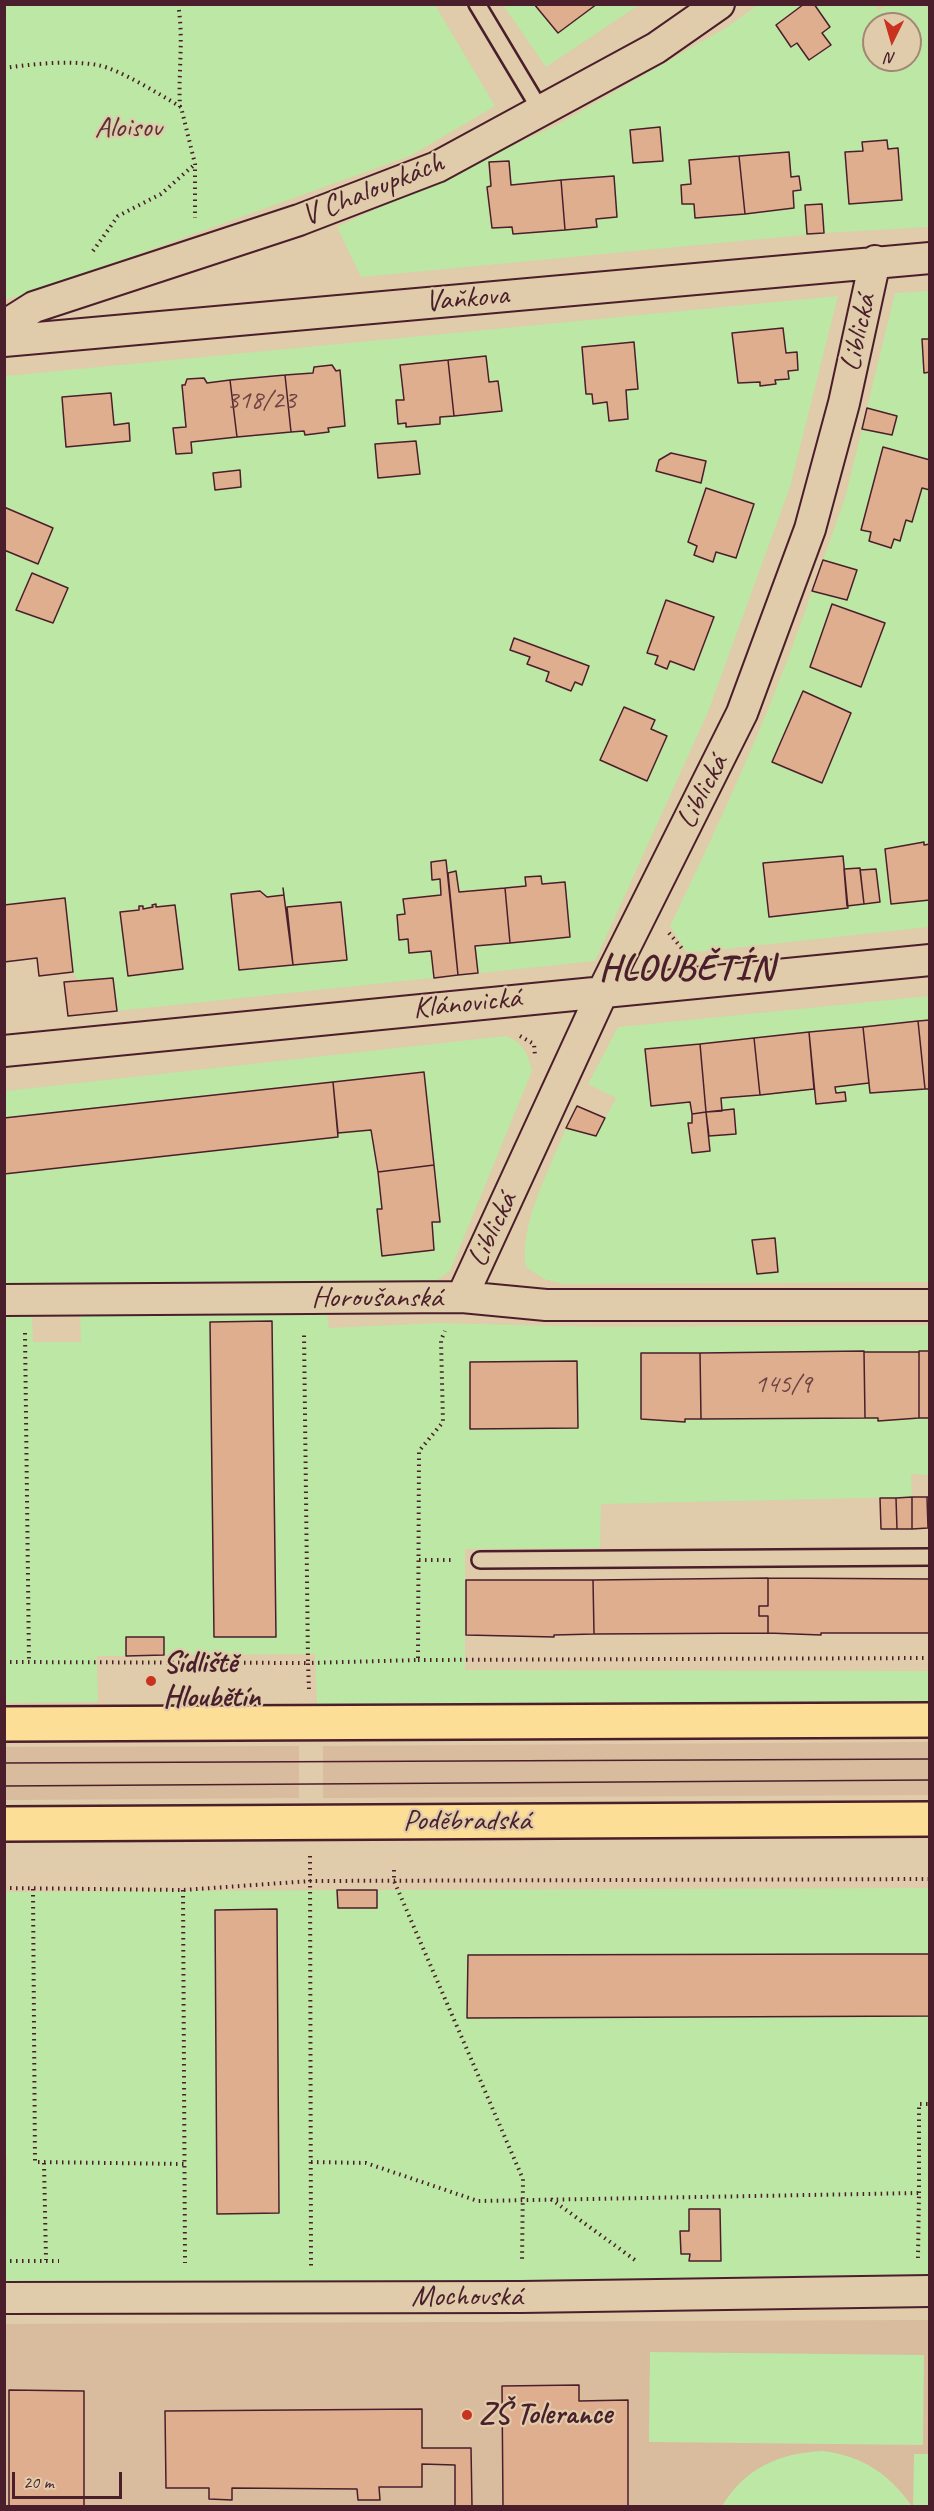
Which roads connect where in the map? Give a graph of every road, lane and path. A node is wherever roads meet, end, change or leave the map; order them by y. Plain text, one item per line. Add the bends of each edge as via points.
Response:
1 (178, 4) edge
2 (477, 4) edge
3 (719, 4) edge
4 (4, 68) edge
5 (181, 107) junction
6 (541, 111) junction
7 (195, 164) junction
8 (91, 253) dead end
9 (188, 256) junction
10 (930, 258) edge
11 (875, 261) junction
12 (4, 326) edge
13 (4, 341) edge
14 (662, 924) dead end
15 (690, 958) dead end
16 (930, 960) edge
17 (603, 991) junction
18 (512, 1031) dead end
19 (4, 1051) edge
20 (536, 1065) dead end
21 (462, 1297) junction
22 (303, 1298) junction
23 (15, 1300) edge
24 (930, 1305) edge
25 (930, 1557) edge
26 (418, 1560) junction
27 (480, 1560) joint
28 (930, 1658) edge
29 (418, 1660) junction
30 (4, 1662) edge
31 (29, 1662) junction
32 (207, 1663) junction
33 (308, 1663) junction
34 (207, 1675) dead end
35 (309, 1693) dead end
36 (930, 1720) edge
37 (4, 1724) edge
38 (930, 1819) edge
39 (4, 1824) edge
40 (310, 1850) dead end
41 (394, 1870) dead end
42 (930, 1879) edge
43 (311, 1881) junction
44 (394, 1881) junction
45 (4, 1888) edge
46 (33, 1889) junction
47 (183, 1890) junction
48 (930, 2103) edge
49 (311, 2162) junction
50 (44, 2163) junction
51 (184, 2164) junction
52 (919, 2193) junction
53 (550, 2199) junction
54 (523, 2200) junction
55 (46, 2260) dead end
56 (923, 2291) edge
57 (683, 2295) junction
58 (311, 2296) junction
59 (184, 2297) junction
60 (521, 2297) junction
61 (4, 2298) edge

1 - 5 path via 182,28 178,81
2 - 6 lane
3 - 6 street, V Chaloupkách via 656,48
4 - 5 path via 45,63 99,65
5 - 7 path
6 - 9 street, V Chaloupkách via 437,167 299,220
7 - 8 path via 161,194 118,216
7 - 9 path via 196,225
9 - 12 street, V Chaloupkách via 33,307
10 - 11 street, Vaňkova
11 - 13 street, Vaňkova
11 - 17 street, Liblická via 844,403 810,529 742,713
14 - 15 path
16 - 17 street, Klánovická
17 - 19 street, Klánovická
17 - 21 street, Liblická
18 - 20 path via 534,1044
21 - 22 street, Horoušanská
21 - 24 street, Horoušanská via 546,1305
21 - 26 path via 441,1340 443,1422 419,1451
22 - 23 street, Horoušanská
22 - 33 path
23 - 31 path
25 - 27 lane
26 - 27 path
26 - 29 path
28 - 29 path
29 - 33 path
30 - 31 path
31 - 32 path
32 - 33 path
32 - 34 path
33 - 35 path
36 - 37 main road
38 - 39 main road, Poděbradská
40 - 43 path
41 - 44 path
42 - 44 path
43 - 44 path
43 - 47 path
43 - 49 path
44 - 54 path via 523,2180
45 - 46 path
46 - 47 path
46 - 50 path via 35,2162
47 - 51 path
48 - 52 path via 919,2104
49 - 54 path via 366,2163 478,2200
49 - 58 path
50 - 51 path
50 - 55 path
51 - 59 path
52 - 53 path
52 - 56 path
53 - 54 path
53 - 57 path
54 - 60 path
56 - 57 street, Mochovská
57 - 60 street, Mochovská
58 - 59 street, Mochovská
58 - 60 street, Mochovská
59 - 61 street, Mochovská

